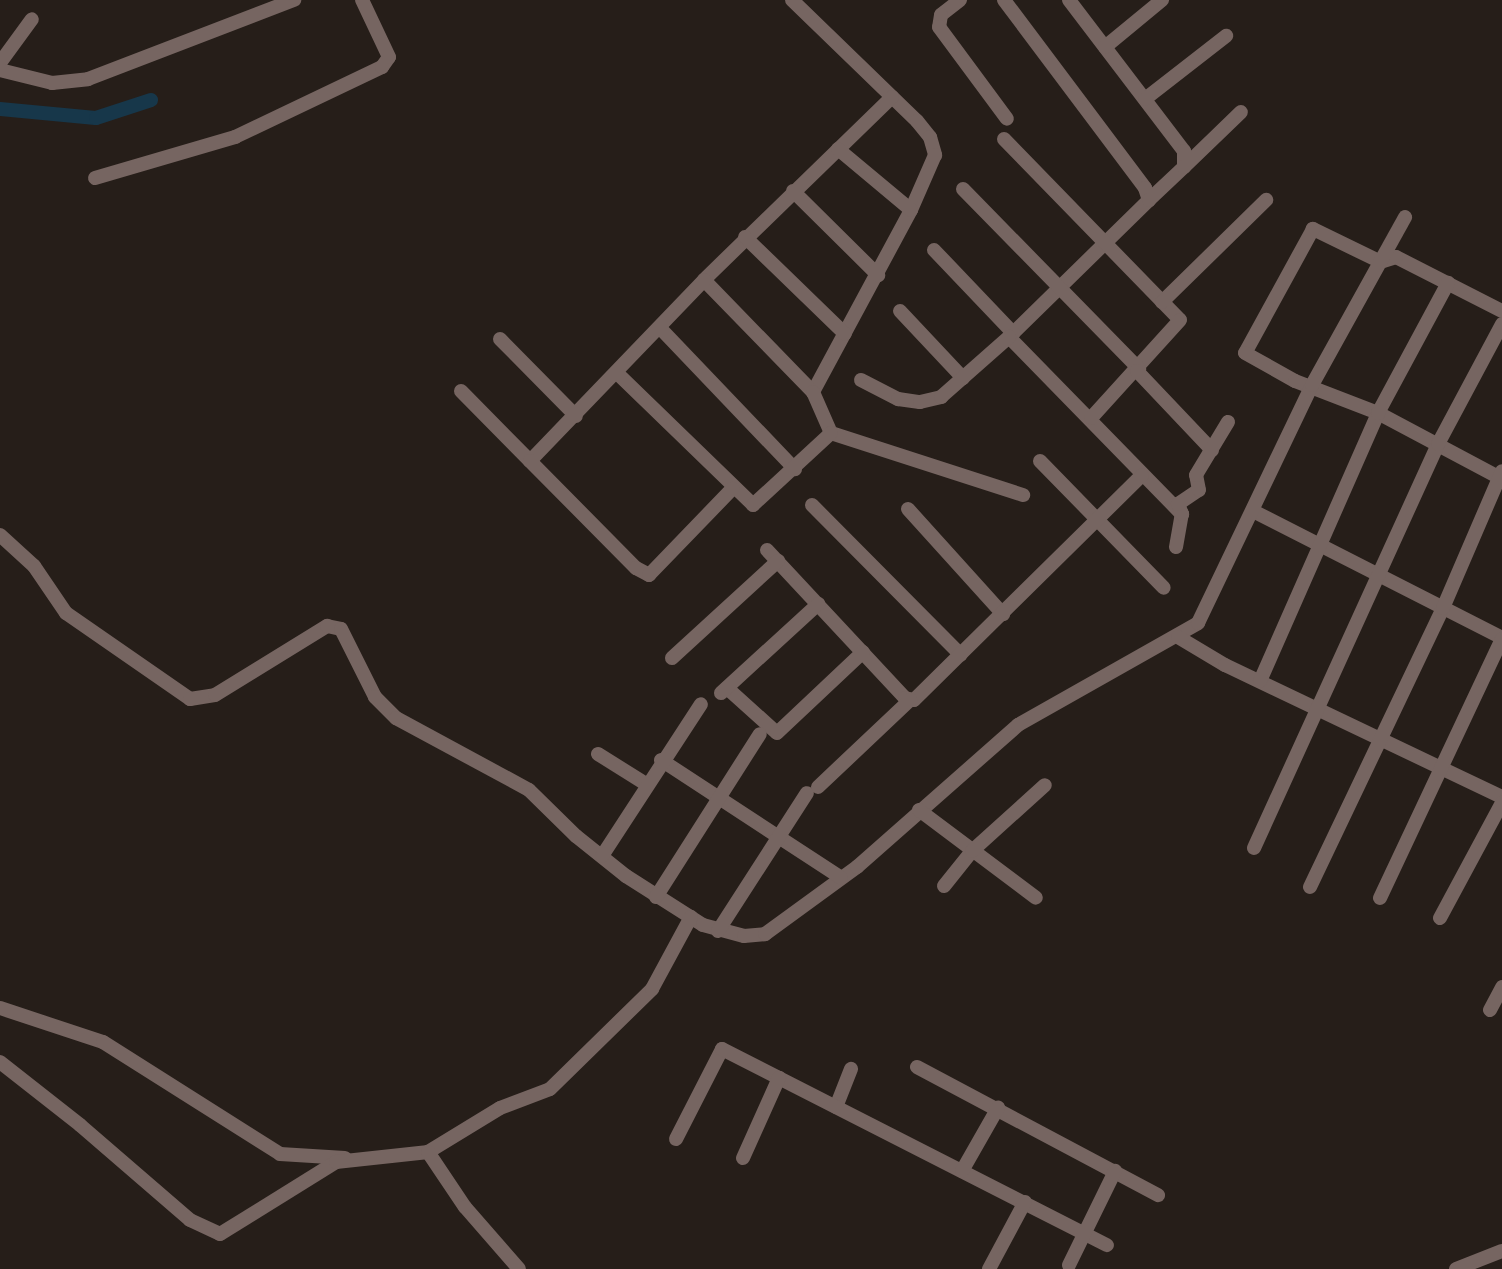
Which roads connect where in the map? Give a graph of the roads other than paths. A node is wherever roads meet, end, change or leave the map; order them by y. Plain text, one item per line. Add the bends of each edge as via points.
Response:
1 (294, 0) edge
2 (362, 0) edge
3 (792, 0) edge
4 (960, 0) edge
5 (1004, 0) edge
6 (1069, 0) edge
7 (1161, 0) edge
8 (32, 19) dead end
9 (1227, 36) dead end
10 (1105, 47) junction
11 (0, 64) edge
12 (0, 70) edge
13 (892, 97) junction
14 (1145, 99) junction
15 (1241, 112) dead end
16 (1007, 119) dead end
17 (1004, 139) dead end
18 (838, 149) junction
19 (1184, 167) junction
20 (95, 178) dead end
21 (963, 189) dead end
22 (793, 191) junction
23 (1149, 200) junction
24 (1266, 200) dead end
25 (911, 210) junction
26 (1405, 217) dead end
27 (745, 237) junction
28 (1106, 244) junction
29 (934, 250) dead end
30 (1381, 262) junction
31 (878, 275) junction
32 (704, 280) junction
33 (1448, 283) junction
34 (1060, 288) junction
35 (1163, 302) junction
36 (1502, 310) edge
37 (900, 311) dead end
38 (1502, 324) edge
39 (661, 329) junction
40 (845, 334) junction
41 (1011, 335) junction
42 (500, 339) dead end
43 (1138, 370) junction
44 (618, 374) junction
45 (963, 378) junction
46 (861, 380) dead end
47 (1312, 385) junction
48 (461, 391) dead end
49 (813, 392) junction
50 (1378, 413) junction
51 (576, 416) junction
52 (1091, 418) junction
53 (1228, 422) dead end
54 (831, 433) junction
55 (1438, 444) junction
56 (1212, 450) junction
57 (530, 461) junction
58 (1040, 461) dead end
59 (795, 469) junction
60 (1142, 475) junction
61 (1501, 476) edge
62 (732, 489) junction
63 (1023, 495) dead end
64 (813, 505) dead end
65 (908, 509) dead end
66 (1253, 511) junction
67 (1182, 514) junction
68 (1098, 521) junction
69 (0, 535) edge
70 (1318, 543) junction
71 (1176, 547) dead end
72 (767, 550) dead end
73 (778, 561) junction
74 (1380, 576) junction
75 (1164, 588) dead end
76 (818, 604) junction
77 (1443, 608) junction
78 (1003, 614) junction
79 (1501, 635) edge
80 (1178, 637) junction
81 (863, 652) junction
82 (961, 656) junction
83 (672, 658) dead end
84 (1259, 681) junction
85 (910, 700) junction
86 (701, 704) dead end
87 (1318, 708) junction
88 (760, 734) dead end
89 (1379, 737) junction
90 (598, 754) dead end
91 (661, 760) junction
92 (1443, 771) junction
93 (646, 784) junction
94 (1045, 785) dead end
95 (1502, 797) edge
96 (721, 798) junction
97 (1502, 803) edge
98 (919, 810) junction
99 (779, 835) junction
100 (1254, 848) dead end
101 (972, 852) junction
102 (602, 856) junction
103 (841, 878) junction
104 (944, 886) dead end
105 (1310, 887) dead end
106 (656, 897) junction
107 (1036, 898) dead end
108 (1380, 898) dead end
109 (691, 917) junction
110 (1440, 918) dead end
111 (718, 931) junction
112 (1501, 993) edge
113 (0, 1008) edge
114 (1490, 1010) dead end
115 (0, 1062) edge
116 (917, 1067) dead end
117 (851, 1069) dead end
118 (779, 1078) junction
119 (836, 1107) junction
120 (998, 1108) junction
121 (676, 1139) dead end
122 (428, 1152) junction
123 (349, 1158) junction
124 (743, 1158) dead end
125 (962, 1171) junction
126 (1115, 1171) junction
127 (1158, 1195) dead end
128 (1025, 1202) junction
129 (1084, 1233) junction
130 (1107, 1245) dead end
131 (1502, 1251) edge
132 (1069, 1265) dead end
133 (519, 1269) edge
134 (989, 1269) edge
135 (1457, 1269) edge

1 - 12 street via 88,79 52,83
2 - 20 street via 389,57 382,67 236,137
3 - 13 street
4 - 16 street via 941,15 939,27
5 - 23 street via 1145,188
6 - 10 street
7 - 10 street
8 - 11 street
9 - 14 street
10 - 14 street
13 - 18 street
13 - 25 street via 933,145 931,170
14 - 19 street via 1184,150
15 - 19 street
17 - 28 street
18 - 22 street
18 - 25 street
19 - 23 street
21 - 34 street
22 - 27 street
22 - 31 street
23 - 28 street
24 - 35 street
25 - 31 street
26 - 30 street
27 - 32 street
27 - 40 street
28 - 34 street
28 - 35 street
29 - 41 street
30 - 33 street via 1396,257
30 - 47 street
30 - 47 street via 1320,230 1307,232 1245,353 1295,381
31 - 40 street
32 - 39 street
32 - 49 street
33 - 36 street
33 - 50 street
34 - 41 street
34 - 43 street
35 - 43 street via 1180,320
37 - 45 street
38 - 55 street
39 - 44 street
39 - 59 street
40 - 49 street
41 - 45 street
41 - 52 street
42 - 51 street
43 - 52 street
43 - 56 street
44 - 51 street
44 - 62 street
45 - 46 street via 941,397 920,402 898,399
47 - 50 street
47 - 66 street
48 - 57 street
49 - 54 street
50 - 55 street
50 - 70 street
51 - 57 street
52 - 60 street
53 - 56 street
54 - 59 street
54 - 63 street
55 - 61 street
55 - 74 street
56 - 67 street via 1196,475 1199,490 1178,504
57 - 62 street via 636,568 649,575
58 - 68 street
59 - 62 street via 760,504 747,503
60 - 67 street
60 - 68 street
61 - 77 street
64 - 82 street
65 - 78 street
66 - 70 street
66 - 80 street via 1200,620
67 - 71 street
68 - 75 street
68 - 78 street
69 - 102 street via 34,566 66,613 190,699 215,695 327,626 341,629 384,709 529,790
70 - 74 street
70 - 84 street
72 - 73 street
73 - 76 street
73 - 83 street
74 - 77 street
74 - 87 street
76 - 81 street
76 - 81 street via 724,691 777,733
77 - 79 street
77 - 89 street
78 - 82 street
79 - 92 street
80 - 84 street
80 - 98 street via 1018,725
81 - 85 street
82 - 85 street
84 - 87 street
85 - 99 street via 812,790
86 - 91 street
87 - 89 street
87 - 100 street
88 - 96 street
89 - 92 street
89 - 105 street
90 - 93 street
91 - 93 street
91 - 96 street
92 - 95 street
92 - 108 street
93 - 102 street
94 - 101 street
96 - 99 street
96 - 106 street
97 - 110 street
98 - 101 street
98 - 103 street
99 - 103 street
99 - 111 street
101 - 104 street
101 - 107 street
102 - 106 street
103 - 111 street via 765,934
106 - 109 street
109 - 111 street
109 - 122 street via 652,989 561,1080 533,1099 490,1114
112 - 114 street
113 - 123 street via 103,1042 280,1153
115 - 123 street via 190,1220 212,1232 220,1234 240,1225 323,1169
116 - 120 street
117 - 119 street
118 - 119 street
118 - 121 street via 722,1049
118 - 124 street
119 - 125 street
120 - 125 street
120 - 126 street
122 - 123 street
122 - 133 street via 465,1208
125 - 128 street
126 - 127 street
126 - 129 street
128 - 129 street
128 - 134 street
129 - 130 street
129 - 132 street
131 - 135 street

